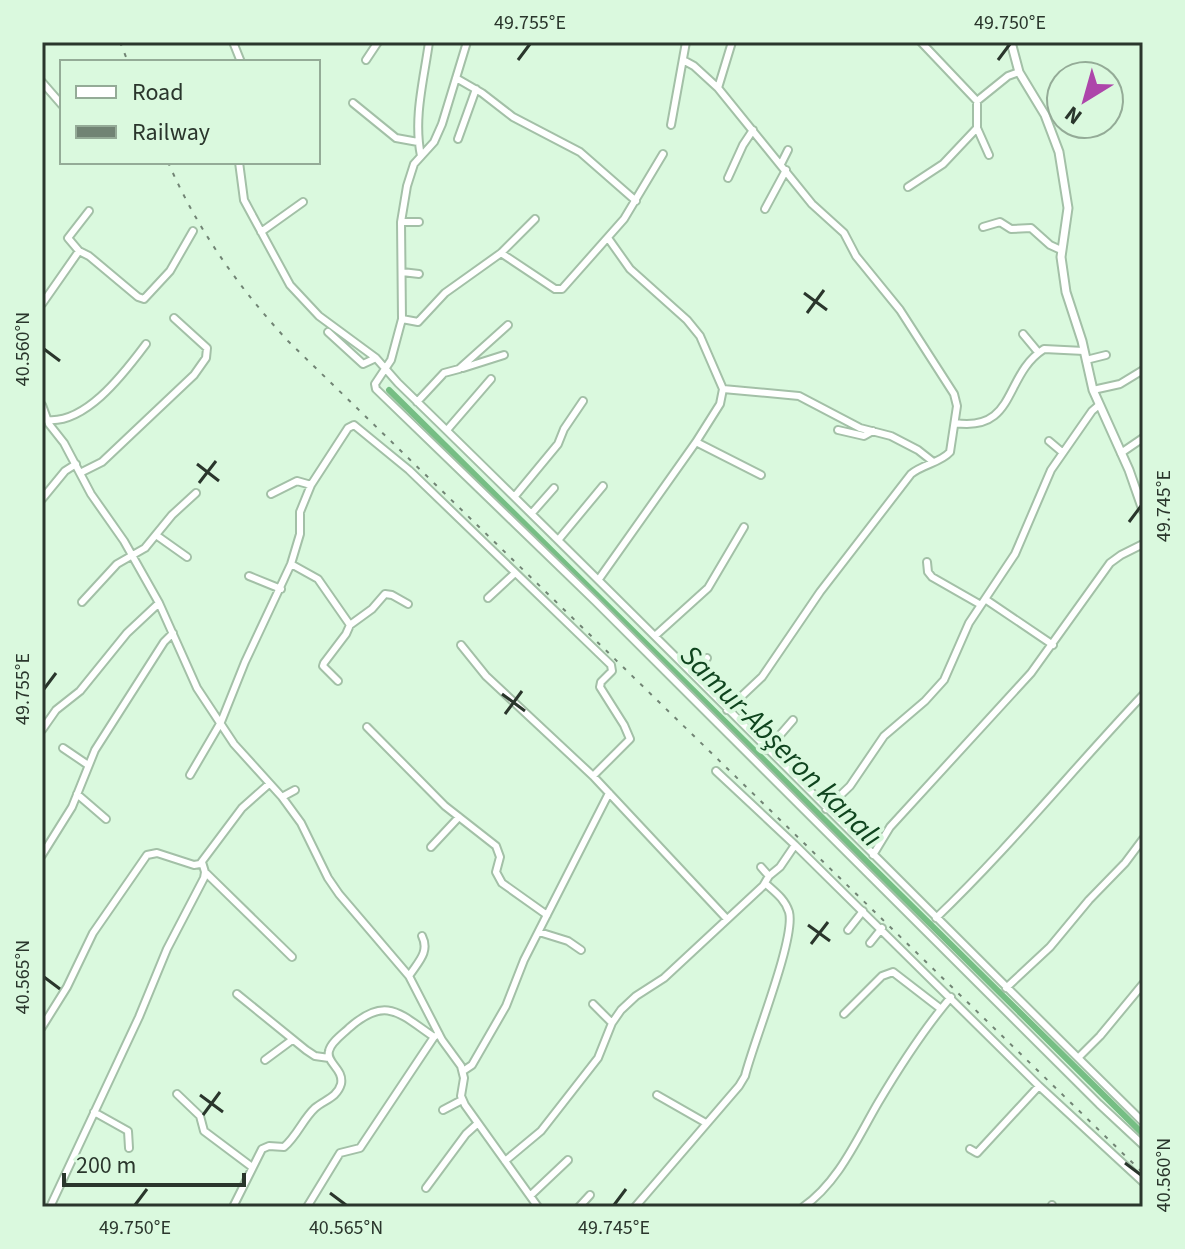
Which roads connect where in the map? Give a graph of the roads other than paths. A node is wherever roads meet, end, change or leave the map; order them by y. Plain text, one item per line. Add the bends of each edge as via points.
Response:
1 (378, 42) edge
2 (429, 42) edge
3 (467, 42) edge
4 (686, 42) edge
5 (732, 42) edge
6 (921, 42) edge
7 (1011, 42) edge
8 (366, 60) dead end
9 (683, 60) junction
10 (1019, 72) junction
11 (456, 78) junction
12 (42, 82) edge
13 (718, 88) junction
14 (476, 89) junction
15 (977, 101) junction
16 (60, 103) edge
17 (353, 103) dead end
18 (671, 125) dead end
19 (977, 128) junction
20 (753, 130) junction
21 (458, 139) dead end
22 (418, 142) junction
23 (788, 150) dead end
24 (663, 154) dead end
25 (989, 155) dead end
26 (421, 156) junction
27 (239, 164) edge
28 (784, 167) junction
29 (728, 178) dead end
30 (908, 187) dead end
31 (636, 201) junction
32 (303, 202) dead end
33 (765, 209) dead end
34 (89, 211) dead end
35 (535, 219) dead end
36 (401, 222) junction
37 (419, 222) dead end
38 (983, 227) dead end
39 (193, 231) dead end
40 (261, 232) junction
41 (608, 238) junction
42 (1061, 250) junction
43 (79, 251) junction
44 (501, 253) junction
45 (402, 272) junction
46 (419, 274) dead end
47 (42, 304) edge
48 (174, 318) dead end
49 (402, 319) junction
50 (508, 325) dead end
51 (328, 332) dead end
52 (1023, 334) dead end
53 (146, 344) dead end
54 (1084, 351) junction
55 (1038, 352) junction
56 (504, 355) dead end
57 (1106, 355) dead end
58 (376, 358) junction
59 (1086, 360) junction
60 (386, 369) junction
61 (459, 369) junction
62 (1143, 370) edge
63 (491, 379) dead end
64 (723, 389) junction
65 (1093, 390) junction
66 (583, 401) dead end
67 (417, 402) junction
68 (42, 405) edge
69 (1099, 405) junction
70 (45, 419) edge
71 (955, 423) junction
72 (447, 430) junction
73 (838, 430) dead end
74 (873, 431) junction
75 (1143, 438) edge
76 (1049, 441) dead end
77 (696, 442) junction
78 (1062, 452) junction
79 (1121, 453) junction
80 (932, 461) junction
81 (76, 464) junction
82 (80, 473) junction
83 (761, 475) dead end
84 (311, 485) junction
85 (603, 486) dead end
86 (554, 488) dead end
87 (196, 493) dead end
88 (271, 494) dead end
89 (515, 496) junction
90 (42, 499) edge
91 (1143, 510) edge
92 (532, 513) junction
93 (744, 527) dead end
94 (156, 535) junction
95 (559, 539) junction
96 (1143, 544) edge
97 (133, 556) junction
98 (187, 557) dead end
99 (927, 562) dead end
100 (291, 564) junction
101 (515, 573) junction
102 (249, 576) dead end
103 (599, 579) junction
104 (281, 589) junction
105 (488, 598) dead end
106 (82, 602) dead end
107 (983, 602) junction
108 (159, 603) junction
109 (408, 604) dead end
110 (350, 625) junction
111 (173, 633) junction
112 (656, 635) junction
113 (461, 645) dead end
114 (1053, 645) junction
115 (707, 658) dead end
116 (691, 672) junction
117 (338, 681) dead end
118 (1143, 695) edge
119 (727, 710) junction
120 (793, 720) dead end
121 (221, 722) junction
122 (367, 727) dead end
123 (42, 730) edge
124 (63, 748) dead end
125 (767, 750) junction
126 (88, 765) junction
127 (716, 771) dead end
128 (190, 775) dead end
129 (593, 776) junction
130 (269, 784) junction
131 (295, 790) dead end
132 (609, 793) junction
133 (77, 794) junction
134 (282, 797) junction
135 (826, 809) junction
136 (459, 817) junction
137 (106, 819) dead end
138 (1143, 839) edge
139 (795, 845) junction
140 (431, 847) dead end
141 (42, 855) edge
142 (873, 855) junction
143 (202, 862) junction
144 (761, 867) dead end
145 (205, 872) junction
146 (767, 879) junction
147 (863, 911) junction
148 (547, 915) junction
149 (726, 918) junction
150 (936, 918) junction
151 (882, 928) junction
152 (848, 930) dead end
153 (539, 932) junction
154 (422, 936) dead end
155 (870, 943) dead end
156 (581, 950) dead end
157 (292, 957) dead end
158 (409, 976) junction
159 (1143, 984) edge
160 (1006, 988) junction
161 (237, 994) dead end
162 (951, 997) junction
163 (593, 1004) dead end
164 (941, 1009) junction
165 (844, 1014) dead end
166 (612, 1023) junction
167 (42, 1027) edge
168 (436, 1036) junction
169 (292, 1040) junction
170 (329, 1058) junction
171 (1078, 1058) junction
172 (265, 1060) dead end
173 (463, 1071) junction
174 (1039, 1086) junction
175 (177, 1094) dead end
176 (657, 1095) dead end
177 (462, 1100) junction
178 (443, 1110) dead end
179 (94, 1112) junction
180 (1143, 1122) edge
181 (706, 1123) junction
182 (477, 1124) junction
183 (1143, 1145) edge
184 (129, 1148) dead end
185 (970, 1149) dead end
186 (568, 1160) dead end
187 (505, 1161) junction
188 (252, 1167) junction
189 (1143, 1182) edge
190 (426, 1188) dead end
191 (531, 1195) junction
192 (590, 1195) dead end
193 (808, 1206) edge
194 (50, 1207) edge
195 (233, 1207) edge
196 (307, 1207) edge
197 (538, 1207) edge
198 (579, 1207) edge
199 (635, 1207) edge

1 - 8 street
2 - 22 street
3 - 11 street
4 - 9 street
5 - 13 street
6 - 15 street
7 - 10 street
9 - 13 street
9 - 18 street
10 - 15 street
10 - 42 street via 1045,115 1059,152 1068,208
11 - 14 street
11 - 26 street via 437,136
12 - 16 street
13 - 20 street
14 - 21 street
14 - 31 street via 513,117 580,152
15 - 19 street
17 - 22 street via 396,138
19 - 25 street
19 - 30 street via 943,164
20 - 28 street
20 - 29 street
22 - 26 street
23 - 28 street
24 - 31 street
26 - 36 street via 407,186
27 - 40 street via 244,200
28 - 33 street
28 - 71 street via 821,214 844,233 900,310 956,399
31 - 41 street
32 - 40 street
34 - 43 street via 68,238
35 - 44 street
36 - 37 street
36 - 45 street
38 - 42 street via 1000,222 1011,229 1031,228
39 - 43 street via 170,271 144,299
40 - 58 street via 300,297
41 - 44 street via 559,290
41 - 64 street via 630,269 700,336
42 - 54 street via 1066,292
43 - 47 street
44 - 49 street via 452,287 418,322
45 - 46 street
45 - 49 street
48 - 82 street via 207,348 206,358 102,462
49 - 60 street
50 - 61 street
51 - 58 street via 363,364
52 - 55 street
53 - 70 street via 101,396 58,420
54 - 55 street
54 - 59 street
55 - 71 street via 999,414 980,423
56 - 61 street
57 - 59 street
58 - 60 street
59 - 65 street
60 - 67 street
60 - 183 street via 376,389
61 - 67 street via 444,373
62 - 65 street via 1120,384
63 - 72 street
64 - 74 street via 799,396
64 - 77 street via 720,404
65 - 69 street
66 - 89 street via 558,444
67 - 72 street
68 - 70 street
69 - 78 street
69 - 79 street
70 - 81 street
71 - 80 street via 950,452
72 - 89 street
73 - 74 street via 864,436
74 - 80 street
75 - 79 street
76 - 78 street
77 - 83 street
77 - 103 street
78 - 107 street via 1015,554
79 - 91 street
80 - 119 street via 911,474 762,677
81 - 82 street
81 - 90 street
82 - 97 street
84 - 88 street via 297,481
84 - 100 street via 300,512
84 - 101 street via 354,425
85 - 95 street
86 - 92 street
87 - 94 street
89 - 92 street
92 - 95 street
93 - 112 street via 708,588
94 - 97 street
94 - 98 street
95 - 103 street
96 - 114 street via 1110,563
97 - 106 street via 117,564
97 - 108 street
99 - 107 street via 932,577
100 - 104 street
100 - 110 street via 318,579
101 - 105 street
101 - 129 street via 612,667 600,687 630,739
102 - 104 street
103 - 112 street
104 - 121 street
107 - 114 street
107 - 135 street via 944,680 884,736 850,786
108 - 111 street
108 - 123 street
109 - 110 street via 385,594
110 - 117 street via 323,666
111 - 121 street via 194,681
111 - 126 street
112 - 116 street
113 - 129 street via 494,684
114 - 142 street via 890,827
115 - 116 street
116 - 119 street
118 - 150 street via 1002,853
119 - 125 street
120 - 125 street
121 - 128 street
121 - 130 street
122 - 136 street
124 - 126 street
125 - 135 street
126 - 133 street
127 - 139 street
129 - 132 street
130 - 134 street
130 - 143 street via 242,808
131 - 134 street
132 - 148 street
132 - 149 street
133 - 137 street
133 - 141 street
134 - 158 street via 339,894
135 - 142 street
136 - 140 street
136 - 148 street via 499,852 496,872 502,883
138 - 160 street via 1050,947
139 - 146 street
139 - 147 street
142 - 150 street
143 - 145 street
143 - 167 street via 147,855 93,933
144 - 146 street
145 - 157 street
145 - 179 street
146 - 149 street
146 - 181 street via 786,904 788,937 743,1082
147 - 151 street
147 - 152 street
148 - 153 street
149 - 166 street
150 - 160 street
151 - 155 street
151 - 162 street
153 - 156 street
153 - 173 street via 503,1012 472,1065
154 - 158 street via 427,945
158 - 168 street
159 - 171 street
160 - 171 street
161 - 169 street
162 - 164 street
162 - 174 street
163 - 166 street
164 - 165 street via 893,972 882,976
164 - 193 street via 843,1162
166 - 187 street via 598,1058 545,1127
168 - 170 street via 397,1013 375,1010 335,1041
168 - 173 street
168 - 196 street via 360,1148 340,1153
169 - 170 street via 315,1056
169 - 172 street
170 - 188 street via 341,1077 335,1094 315,1108 284,1147 262,1149
171 - 180 street
173 - 177 street
174 - 185 street via 977,1153
174 - 189 street
175 - 188 street via 202,1118 204,1131
176 - 181 street
177 - 178 street
177 - 182 street
179 - 184 street via 128,1131
179 - 194 street
181 - 199 street
182 - 187 street
182 - 190 street
186 - 191 street
187 - 191 street
188 - 195 street
191 - 197 street
192 - 198 street

